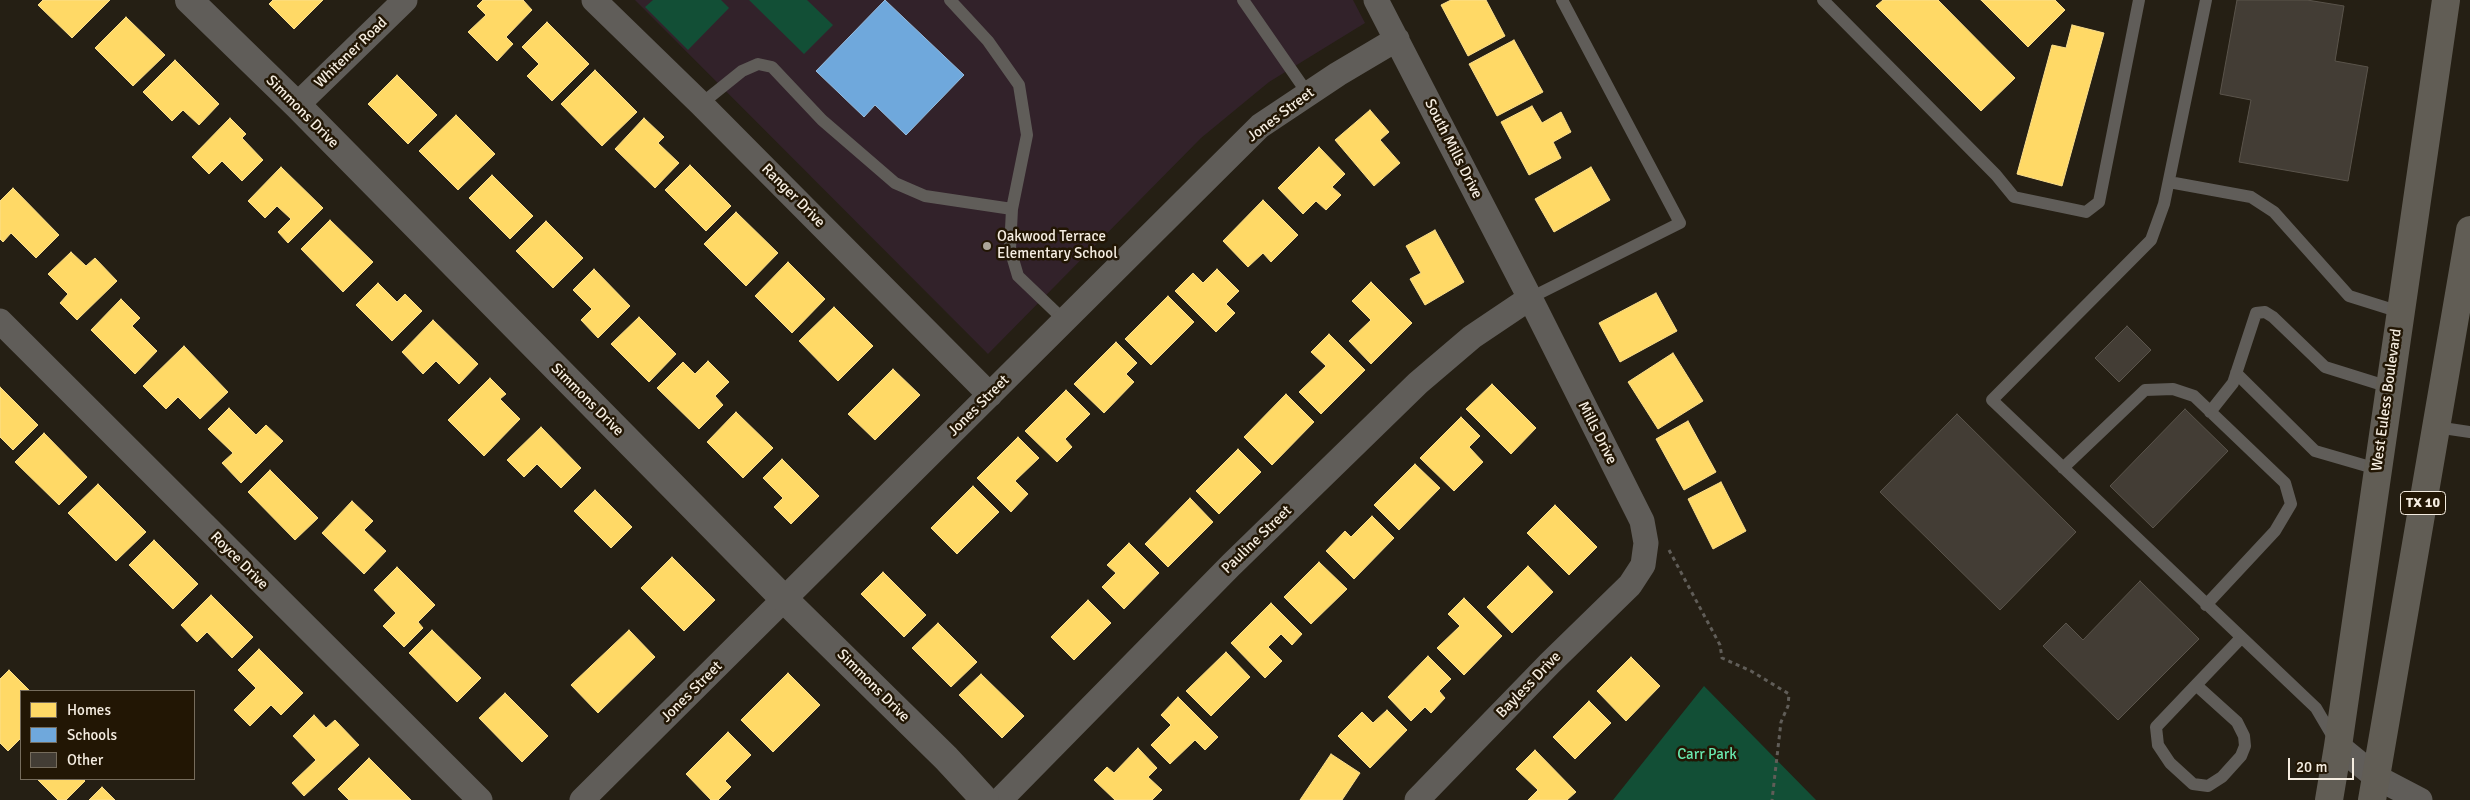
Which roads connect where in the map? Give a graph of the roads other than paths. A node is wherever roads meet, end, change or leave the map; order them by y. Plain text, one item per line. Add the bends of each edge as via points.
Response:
1 (189, 0) edge
2 (405, 0) edge
3 (594, 0) edge
4 (950, 0) edge
5 (1243, 0) edge
6 (1376, 0) edge
7 (1562, 0) edge
8 (1822, 0) edge
9 (2139, 0) edge
10 (2206, 0) edge
11 (2446, 0) edge
12 (1396, 39) junction
13 (1308, 94) junction
14 (701, 104) junction
15 (297, 105) junction
16 (2169, 182) junction
17 (1012, 209) junction
18 (2470, 230) edge
19 (1530, 298) junction
20 (2400, 312) junction
21 (1064, 320) junction
22 (0, 321) edge
23 (2236, 374) junction
24 (2389, 387) junction
25 (990, 394) junction
26 (2210, 412) junction
27 (2436, 427) junction
28 (2470, 432) edge
29 (2063, 468) junction
30 (2377, 469) junction
31 (1640, 571) joint
32 (785, 600) junction
33 (2206, 605) junction
34 (2241, 638) junction
35 (2196, 686) junction
36 (2338, 746) junction
37 (2374, 788) edge
38 (480, 800) edge
39 (582, 800) edge
40 (985, 800) edge
41 (1000, 800) edge
42 (1417, 800) edge
43 (2328, 800) edge
44 (2420, 800) edge

1 - 15 street, Simmons Drive
2 - 15 street, Whitener Road
3 - 14 street, Ranger Drive
4 - 17 lane via 988,41 1019,85 1027,135
5 - 13 lane
6 - 12 street, South Mills Drive
7 - 19 lane via 1680,223
8 - 9 lane via 1996,175 2014,198 2086,212 2099,202
10 - 16 lane
11 - 20 main road, West Euless Boulevard
12 - 13 street, Jones Street
12 - 19 street, South Mills Drive
13 - 21 street, Jones Street via 1260,126
14 - 17 lane via 742,71 758,64 772,67 822,120 895,183 925,196
14 - 25 street, Ranger Drive
15 - 32 street, Simmons Drive
16 - 20 lane via 2251,197 2274,212 2349,296
16 - 29 lane via 2151,240 1992,400
17 - 21 lane via 1010,249 1018,276
18 - 27 main road, TX 10
19 - 31 street, Mills Drive via 1642,522 1646,543
19 - 41 street, Pauline Street via 1472,337 1418,384 1231,565
20 - 24 main road, West Euless Boulevard
21 - 25 street, Jones Street
22 - 38 street, Royce Drive
23 - 24 lane via 2256,313 2265,312 2325,367
23 - 26 lane via 2233,383
23 - 30 lane via 2315,451
24 - 30 main road, West Euless Boulevard
25 - 32 street, Jones Street
26 - 29 lane via 2194,396 2173,389 2145,390
26 - 33 lane via 2285,483 2291,504 2275,531
27 - 28 lane
27 - 37 main road, TX 10
29 - 33 lane
30 - 36 main road, West Euless Boulevard
31 - 42 street, Bayless Drive via 1630,586
32 - 39 street, Jones Street
32 - 40 street, Simmons Drive
33 - 34 lane
34 - 35 lane
34 - 36 lane via 2316,708
35 - 35 lane via 2156,727 2158,745 2170,763 2193,784 2208,786 2222,777 2240,756 2245,746 2244,736 2236,722
36 - 37 street
36 - 43 main road, West Euless Boulevard
37 - 44 street

